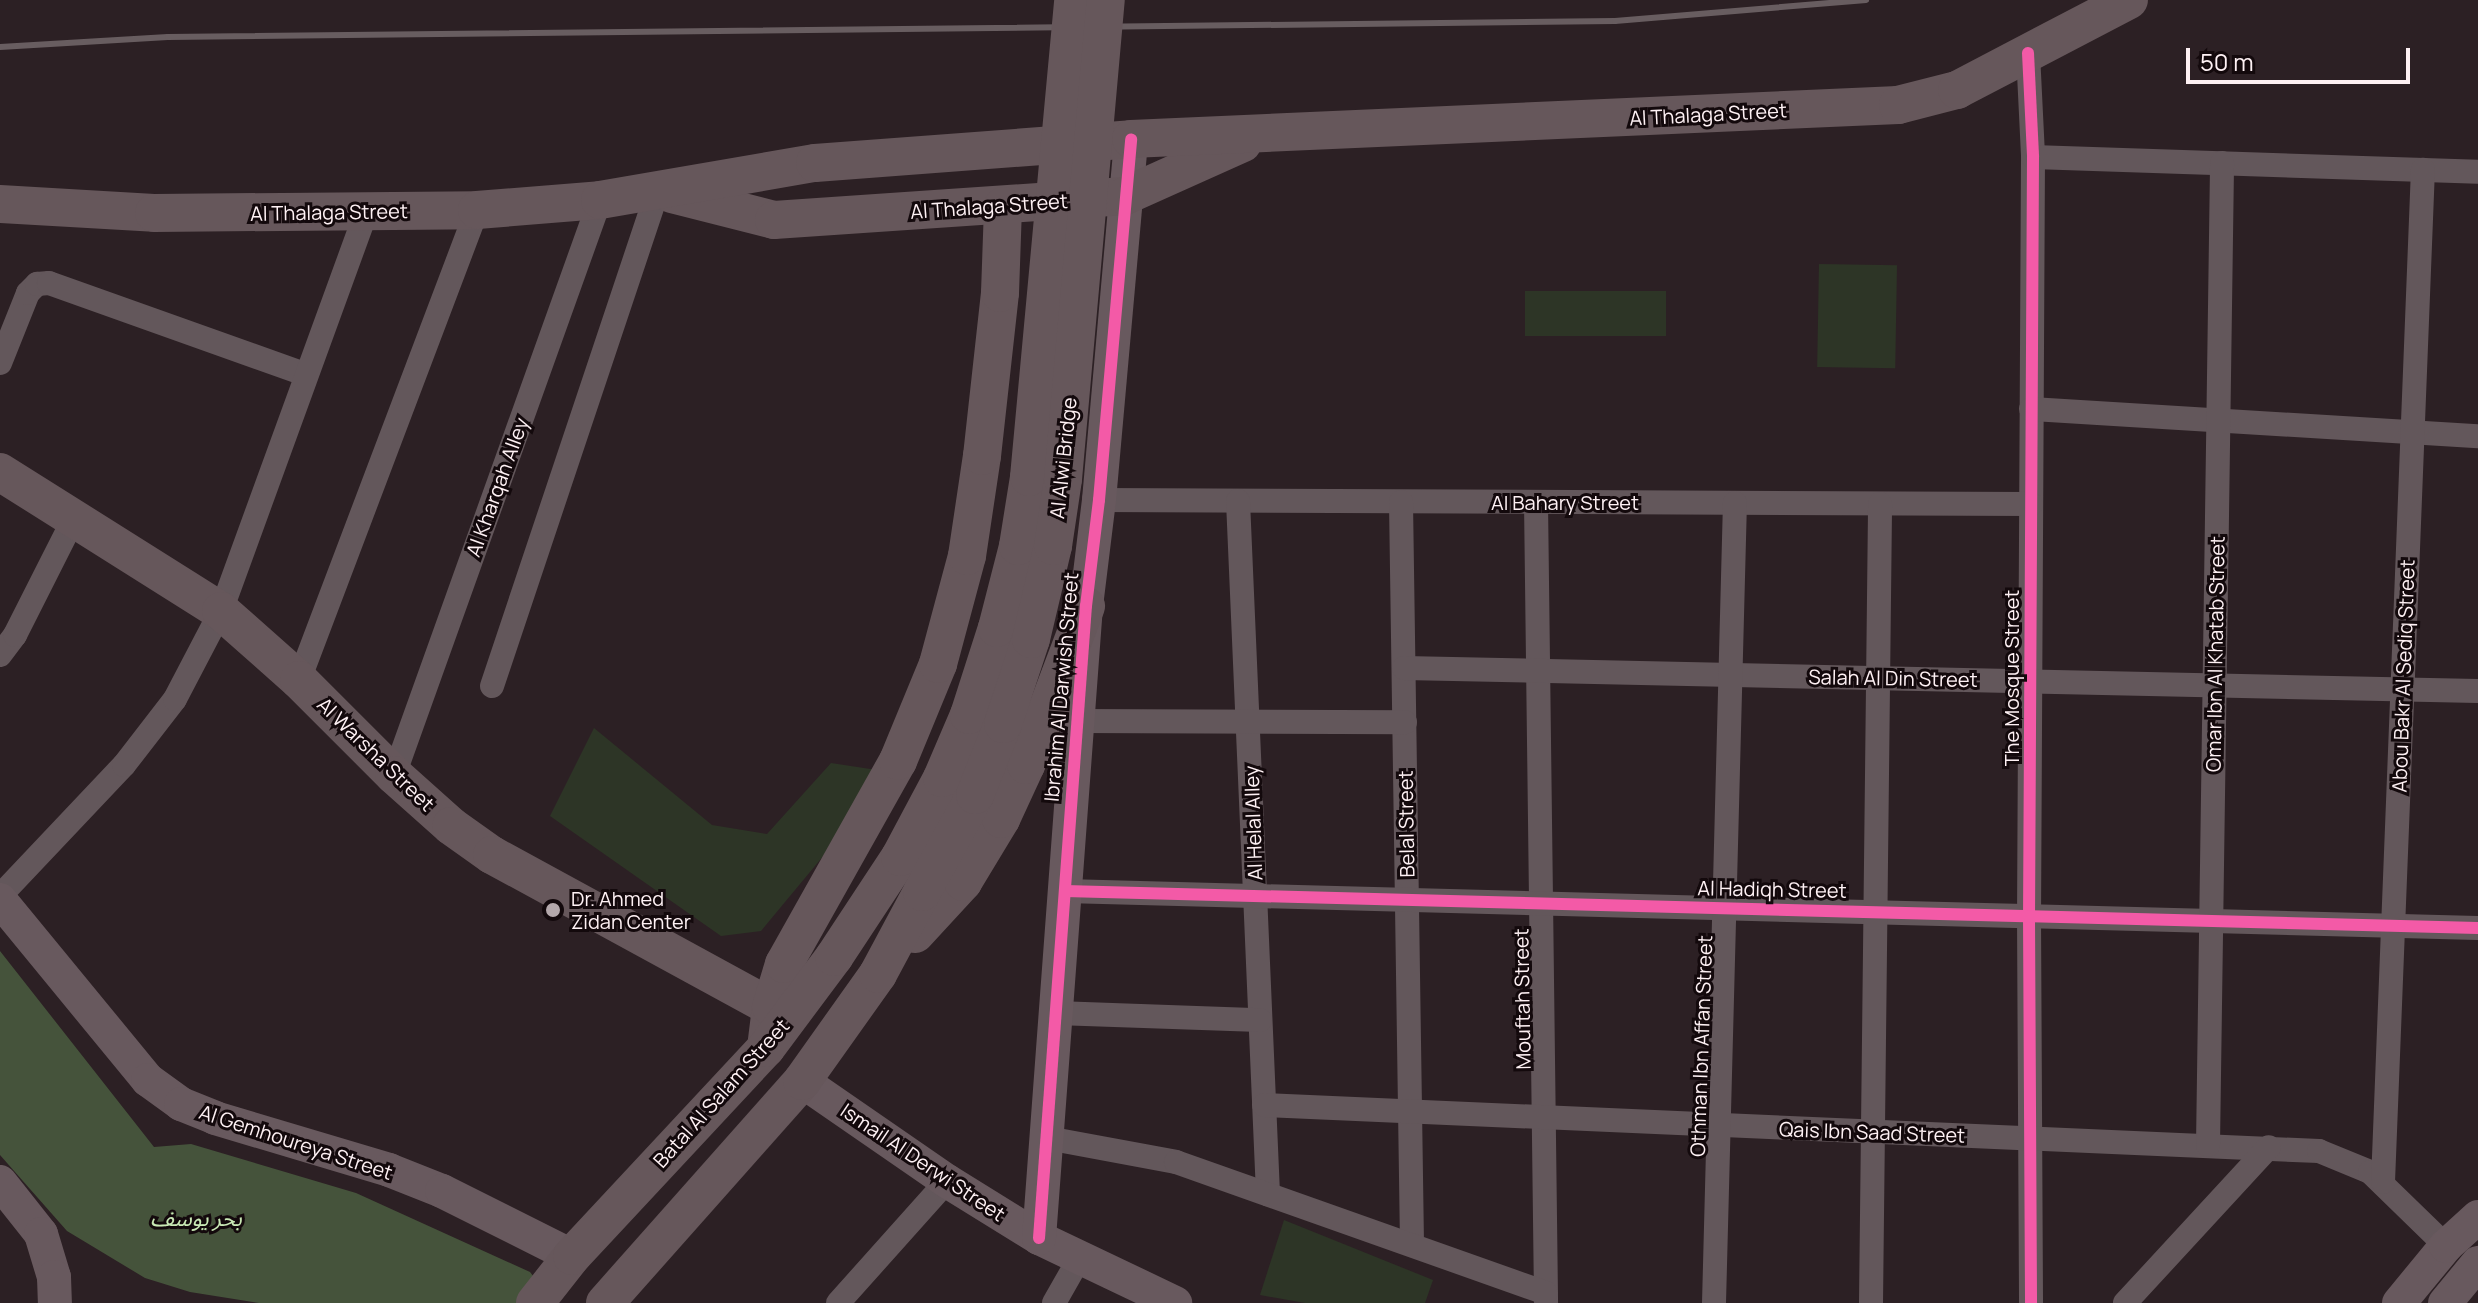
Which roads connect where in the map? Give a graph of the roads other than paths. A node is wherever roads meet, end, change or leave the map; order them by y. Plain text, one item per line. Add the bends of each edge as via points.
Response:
1 (1073, 0) edge
2 (1106, 0) edge
3 (2129, 0) edge
4 (2028, 53) junction
5 (1263, 134) junction
6 (1131, 139) junction
7 (2033, 157) junction
8 (2222, 163) junction
9 (2423, 170) junction
10 (2478, 172) edge
11 (658, 190) junction
12 (1125, 196) junction
13 (600, 200) junction
14 (0, 204) edge
15 (1003, 206) junction
16 (477, 210) junction
17 (366, 212) junction
18 (0, 363) edge
19 (305, 374) junction
20 (2031, 409) junction
21 (2218, 420) junction
22 (2413, 432) junction
23 (2478, 436) edge
24 (0, 472) edge
25 (1099, 500) junction
26 (1238, 501) junction
27 (1401, 502) junction
28 (1536, 502) junction
29 (1735, 503) junction
30 (1880, 504) junction
31 (2031, 504) junction
32 (74, 518) junction
33 (1086, 606) junction
34 (221, 611) junction
35 (0, 655) edge
36 (1404, 668) junction
37 (1538, 670) junction
38 (1730, 675) junction
39 (1879, 678) junction
40 (299, 680) junction
41 (2032, 681) junction
42 (2215, 685) junction
43 (492, 686) dead end
44 (2403, 689) junction
45 (2478, 691) edge
46 (1077, 721) junction
47 (1248, 721) junction
48 (1405, 722) junction
49 (394, 775) junction
50 (900, 857) joint
51 (1065, 891) junction
52 (1256, 896) junction
53 (0, 898) edge
54 (1407, 900) junction
55 (1541, 903) junction
56 (1724, 908) junction
57 (1877, 912) junction
58 (2029, 916) junction
59 (2212, 921) junction
60 (2393, 926) junction
61 (2478, 928) edge
62 (878, 974) junction
63 (771, 1007) junction
64 (1056, 1013) junction
65 (1260, 1020) junction
66 (766, 1048) junction
67 (802, 1081) junction
68 (1264, 1105) junction
69 (1411, 1112) junction
70 (1543, 1117) junction
71 (1719, 1125) junction
72 (1875, 1132) junction
73 (1047, 1138) junction
74 (2031, 1138) junction
75 (2208, 1145) junction
76 (2269, 1147) junction
77 (947, 1181) junction
78 (0, 1182) edge
79 (2383, 1182) junction
80 (1268, 1194) junction
81 (2478, 1217) edge
82 (1039, 1238) junction
83 (1412, 1242) junction
84 (2446, 1246) junction
85 (1079, 1259) junction
86 (2478, 1263) edge
87 (554, 1279) edge
88 (1546, 1298) edge
89 (613, 1300) edge
90 (55, 1303) edge
91 (838, 1303) edge
92 (1054, 1303) edge
93 (1175, 1303) edge
94 (1714, 1303) edge
95 (1871, 1303) edge
96 (2031, 1303) edge
97 (2125, 1303) edge
98 (2399, 1303) edge
99 (2445, 1303) edge

1 - 50 main road, Al Alwi Bridge, bridge via 1031,461 1018,546 969,715
2 - 62 main road, Al Alwi Bridge, bridge via 1053,546 1031,639 975,795
3 - 4 main road, Al Thalaga Street
4 - 5 main road, Al Thalaga Street via 1957,90 1898,105
4 - 7 street, The Mosque Street
5 - 6 main road, Al Thalaga Street
5 - 12 main road, Al Thalaga Street
6 - 11 main road, Al Thalaga Street via 815,163
6 - 12 street, Ibrahim Al Darwish Street
7 - 8 street
7 - 20 street, The Mosque Street
8 - 9 street
8 - 21 street, Omar Ibn Al Khatab Street
9 - 10 street
9 - 22 street, Abou Bakr Al Sediq Street
11 - 13 main road, Al Thalaga Street
11 - 15 main road, Al Thalaga Street via 774,220
11 - 43 street
12 - 15 main road, Al Thalaga Street
12 - 25 street, Ibrahim Al Darwish Street
13 - 16 main road, Al Thalaga Street
13 - 49 street, Al Kharqah Alley
14 - 17 main road, Al Thalaga Street via 154,213
15 - 63 main road via 999,308 982,456 967,556 938,664 898,761 794,943
16 - 17 main road, Al Thalaga Street
16 - 40 street
17 - 19 street
18 - 19 street via 28,293 37,284 49,283
19 - 34 street
20 - 21 street
20 - 31 street, The Mosque Street
21 - 22 street
21 - 42 street, Omar Ibn Al Khatab Street
22 - 23 street
22 - 44 street, Abou Bakr Al Sediq Street
24 - 32 main road, Al Warsha Street
25 - 26 street, Al Bahary Street
25 - 33 street, Ibrahim Al Darwish Street
26 - 27 street, Al Bahary Street
26 - 47 street, Al Helal Alley
27 - 28 street, Al Bahary Street
27 - 36 street, Belal Street
28 - 29 street, Al Bahary Street
28 - 37 street, Mouftah Street
29 - 30 street, Al Bahary Street
29 - 38 street, Othman Ibn Affan Street
30 - 31 street, Al Bahary Street
30 - 39 street
31 - 41 street, The Mosque Street
32 - 34 main road, Al Warsha Street
32 - 35 street
33 - 46 street, Ibrahim Al Darwish Street
33 - 62 main road via 1001,819 963,882
34 - 40 main road, Al Warsha Street
34 - 53 street via 175,699 124,765
36 - 37 street, Salah Al Din Street
36 - 48 street, Belal Street
37 - 38 street, Salah Al Din Street
37 - 55 street, Mouftah Street
38 - 39 street, Salah Al Din Street
38 - 56 street, Othman Ibn Affan Street
39 - 41 street, Salah Al Din Street
39 - 57 street
40 - 49 main road, Al Warsha Street
41 - 42 street, Salah Al Din Street
41 - 58 street, The Mosque Street
42 - 44 street, Salah Al Din Street
42 - 59 street, Omar Ibn Al Khatab Street
44 - 45 street, Salah Al Din Street
44 - 60 street, Abou Bakr Al Sediq Street
46 - 47 street
46 - 51 street, Ibrahim Al Darwish Street
47 - 48 street
47 - 52 street, Al Helal Alley
48 - 54 street, Belal Street
49 - 63 main road, Al Warsha Street via 497,858
50 - 66 main road, Batal Al Salam Street
51 - 52 street, Al Hadiqh Street
51 - 64 street, Ibrahim Al Darwish Street
52 - 54 street, Al Hadiqh Street
52 - 65 street, Al Helal Alley
53 - 87 street, Al Gemhoureya Street via 148,1080 181,1104 442,1191
54 - 55 street, Al Hadiqh Street
54 - 69 street, Belal Street
55 - 56 street, Al Hadiqh Street
55 - 70 street, Mouftah Street
56 - 57 street, Al Hadiqh Street
56 - 71 street, Othman Ibn Affan Street
57 - 58 street, Al Hadiqh Street
57 - 72 street
58 - 59 street, Al Hadiqh Street
58 - 74 street, The Mosque Street
59 - 60 street, Al Hadiqh Street
59 - 75 street, Omar Ibn Al Khatab Street
60 - 61 street, Al Hadiqh Street
60 - 79 street, Abou Bakr Al Sediq Street
62 - 67 main road
63 - 66 main road
64 - 65 street
64 - 73 street, Ibrahim Al Darwish Street
65 - 68 street, Al Helal Alley
66 - 87 main road, Batal Al Salam Street
67 - 77 street, Ismail Al Derwi Street
67 - 89 main road
68 - 69 street, Qais Ibn Saad Street
68 - 80 street, Al Helal Alley
69 - 70 street, Qais Ibn Saad Street
69 - 83 street, Belal Street
70 - 71 street, Qais Ibn Saad Street
70 - 88 street, Mouftah Street
71 - 72 street, Qais Ibn Saad Street
71 - 94 street, Othman Ibn Affan Street
72 - 74 street, Qais Ibn Saad Street
72 - 95 street
73 - 80 street via 1176,1162
73 - 82 street, Ibrahim Al Darwish Street
74 - 75 street, Qais Ibn Saad Street
74 - 96 street, The Mosque Street
75 - 76 street, Qais Ibn Saad Street
76 - 79 street, Qais Ibn Saad Street via 2337,1156
76 - 97 street
77 - 82 street, Ismail Al Derwi Street
77 - 91 street
78 - 90 street via 41,1234 54,1277
79 - 84 street, Qais Ibn Saad Street
80 - 83 street
81 - 84 street
82 - 85 street, Ismail Al Derwi Street
83 - 88 street
84 - 98 street
85 - 92 street
85 - 93 street, Ismail Al Derwi Street
86 - 99 street

